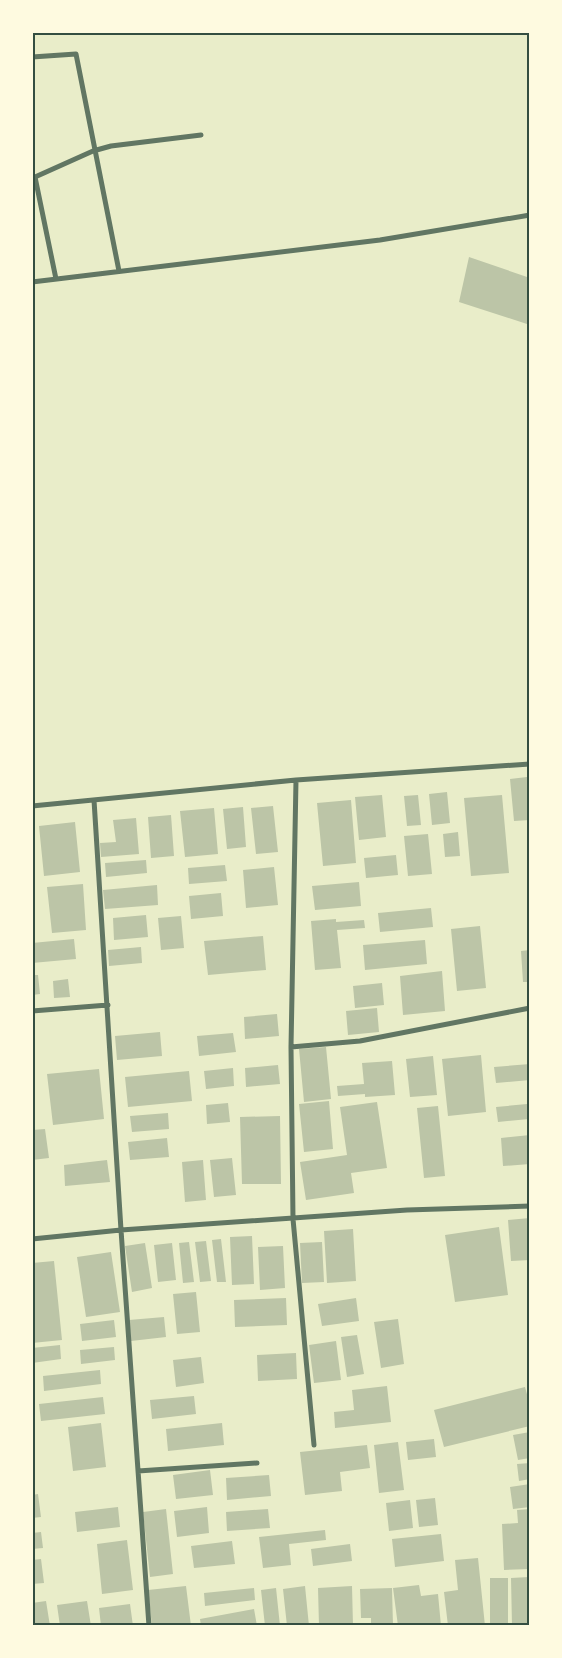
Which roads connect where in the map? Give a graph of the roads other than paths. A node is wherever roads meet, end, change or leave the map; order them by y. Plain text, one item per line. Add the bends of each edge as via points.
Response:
1 (32, 57) edge
2 (201, 135) dead end
3 (93, 151) junction
4 (34, 177) edge
5 (530, 215) edge
6 (119, 271) junction
7 (56, 279) junction
8 (32, 282) edge
9 (530, 764) edge
10 (296, 780) junction
11 (94, 800) junction
12 (32, 806) edge
13 (108, 1005) junction
14 (530, 1008) edge
15 (32, 1011) edge
16 (291, 1047) junction
17 (530, 1206) edge
18 (293, 1219) junction
19 (121, 1230) junction
20 (32, 1239) edge
21 (314, 1445) dead end
22 (257, 1463) dead end
23 (138, 1471) junction
24 (149, 1626) edge

1 - 3 street via 76,54
2 - 3 street
3 - 4 street
3 - 6 street
4 - 7 street
5 - 6 street via 380,240
6 - 7 street
7 - 8 street
9 - 10 street
10 - 11 street
10 - 16 street
11 - 12 street
11 - 13 street
13 - 15 street
13 - 19 street
14 - 16 street via 360,1041
16 - 18 street
17 - 18 street via 406,1210
18 - 19 street
18 - 21 street
19 - 20 street
19 - 23 street
22 - 23 street
23 - 24 street

